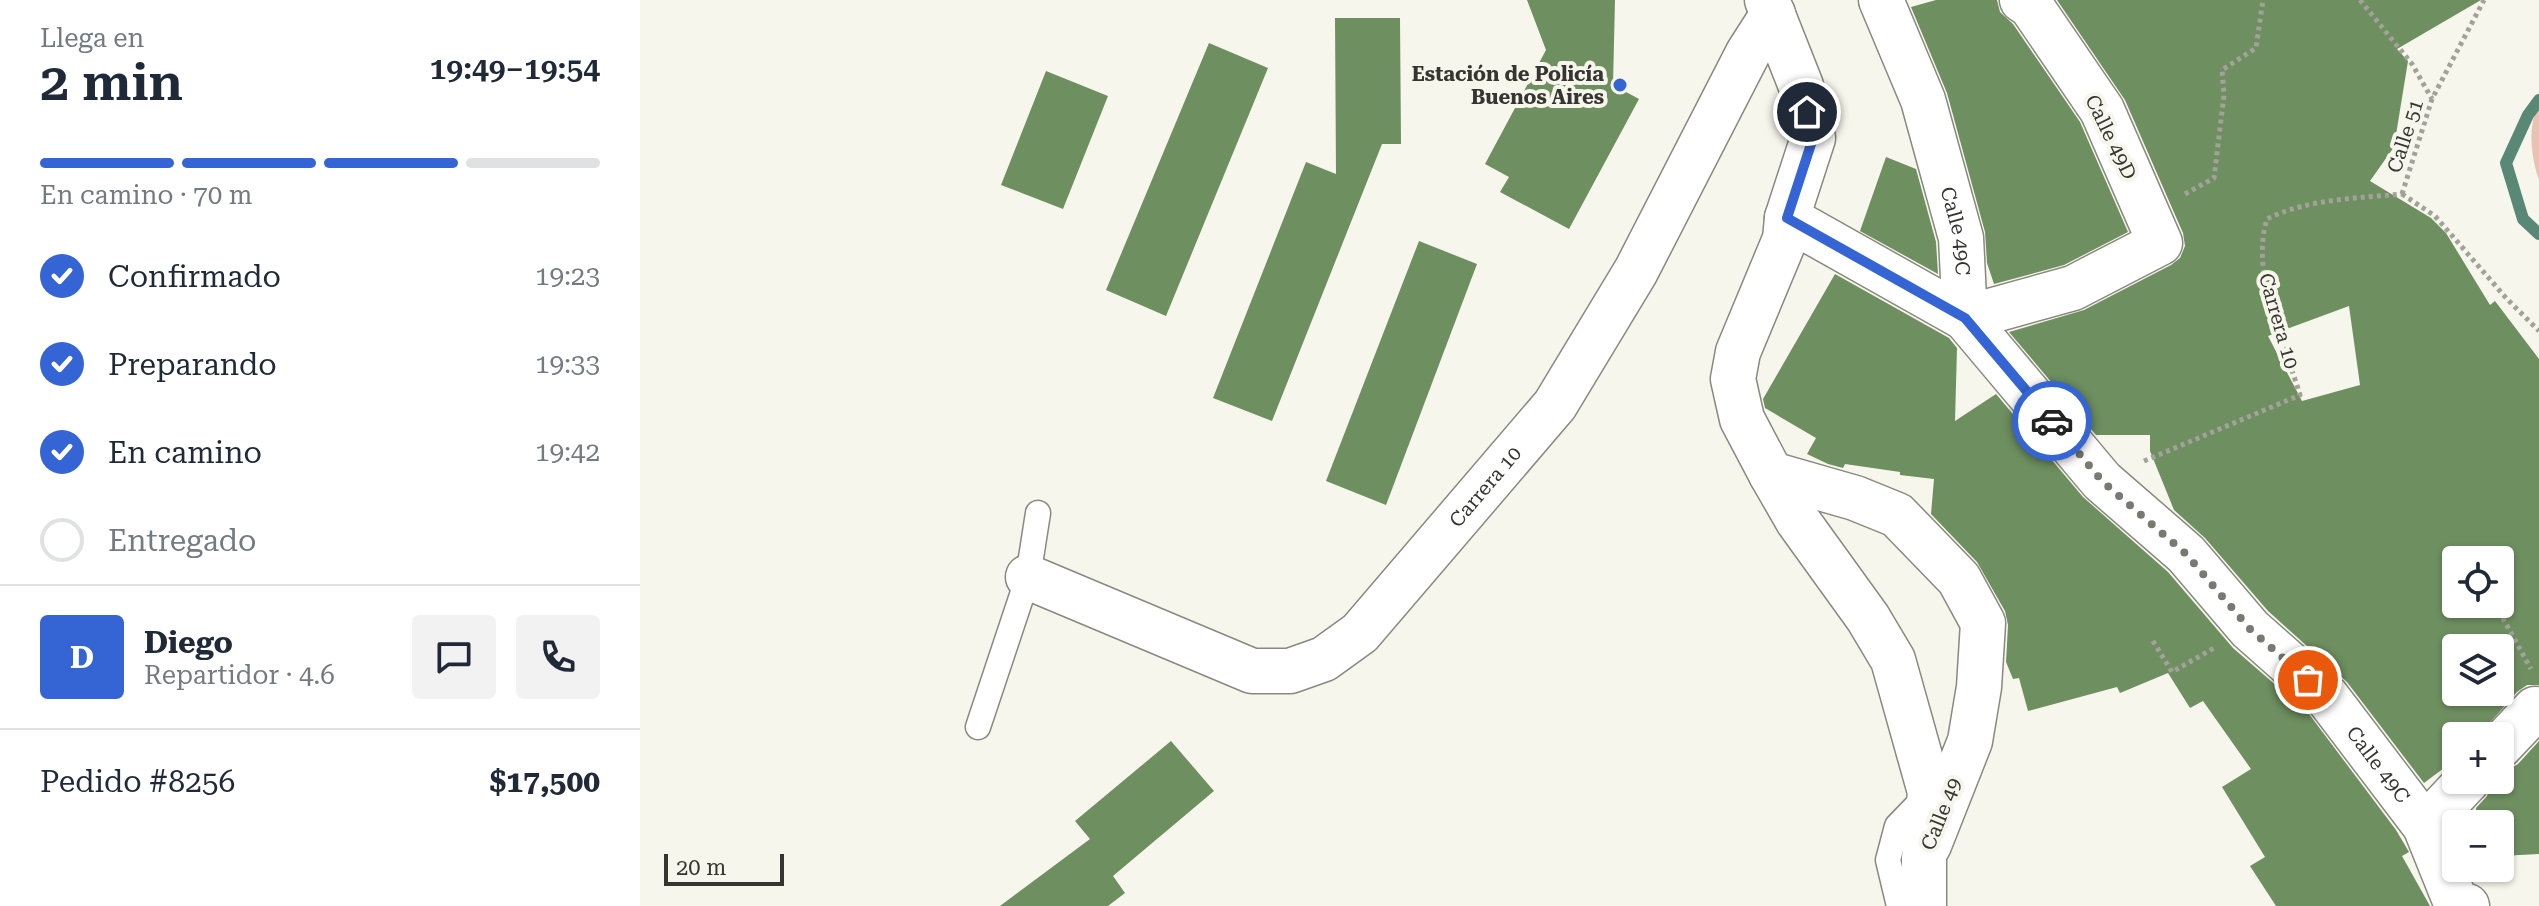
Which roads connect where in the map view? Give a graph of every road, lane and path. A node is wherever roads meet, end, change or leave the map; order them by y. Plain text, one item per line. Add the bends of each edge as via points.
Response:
1 (2022, 0) edge
2 (2263, 0) edge
3 (2360, 0) edge
4 (2484, 0) edge
5 (1895, 3) edge
6 (1770, 7) edge
7 (2432, 99) junction
8 (2402, 194) junction
9 (1787, 218) junction
10 (2154, 228) junction
11 (1965, 318) junction
12 (2539, 331) edge
13 (1771, 474) junction
14 (2102, 481) junction
15 (1038, 513) dead end
16 (1028, 577) junction
17 (2501, 618) edge
18 (2250, 629) junction
19 (2153, 641) dead end
20 (2535, 692) joint
21 (2514, 724) edge
22 (978, 727) dead end
23 (1930, 792) junction
24 (2455, 794) edge
25 (2425, 826) junction
26 (1924, 859) junction
27 (2460, 905) edge
28 (1899, 906) edge
29 (1924, 906) edge

1 - 10 street, Calle 49D via 2102,110
2 - 10 path via 2256,48 2222,70 2214,178
3 - 7 path via 2412,64
4 - 7 path, Calle 51
5 - 11 street, Calle 49C via 1961,238
6 - 9 street, Calle 49 via 1801,86 1813,138
6 - 16 street, Carrera 10 via 1636,271 1555,405 1360,633 1324,659 1290,671 1252,671
7 - 8 path, Calle 51
8 - 12 path, Calle 51 via 2435,216
8 - 14 path, Carrera 10 via 2340,199 2267,219 2261,259 2300,395
9 - 11 street
9 - 13 street, Calle 49 via 1785,239 1738,352 1733,379 1742,419
10 - 11 street via 2073,288
11 - 14 street, Calle 49C
13 - 23 street, Calle 49 via 1893,660
13 - 26 street, Calle 49 via 1897,515 1959,579 1983,623 1970,741
14 - 18 street, Calle 49C via 2186,554
15 - 16 lane
16 - 22 lane
17 - 20 path
18 - 19 path via 2172,672
18 - 25 street, Calle 49C via 2327,697
20 - 21 street
23 - 26 street, Calle 49
23 - 28 lane via 1897,826 1888,860
24 - 25 street
25 - 27 street, Calle 49C
26 - 29 street

